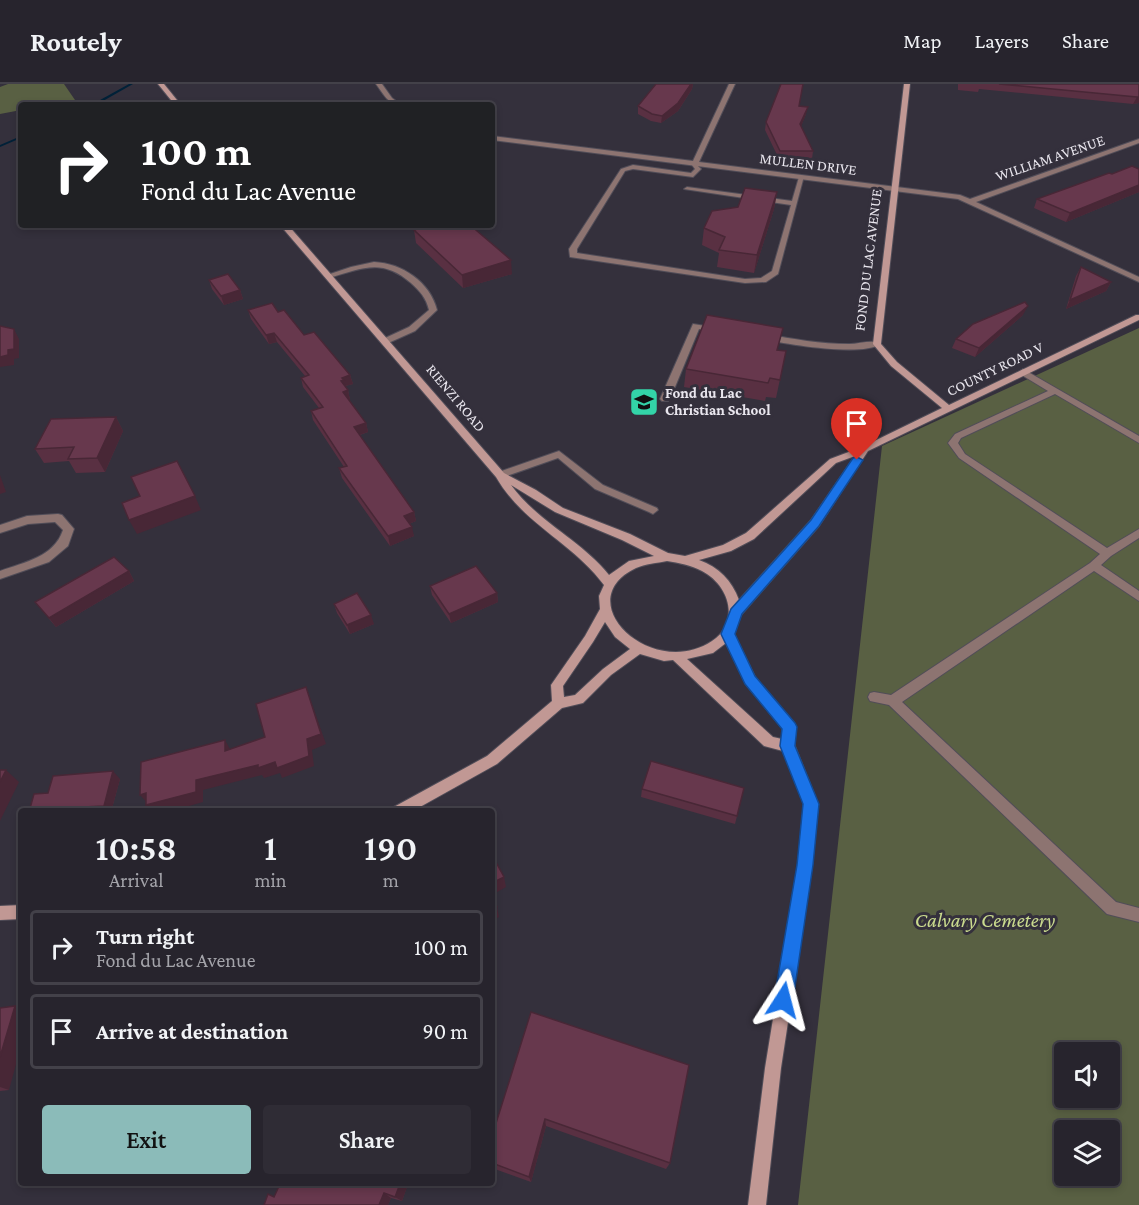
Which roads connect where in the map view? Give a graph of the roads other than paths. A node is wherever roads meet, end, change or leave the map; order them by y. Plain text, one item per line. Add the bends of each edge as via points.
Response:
1 (160, 84) edge
2 (379, 84) edge
3 (732, 84) edge
4 (907, 84) edge
5 (175, 102) edge
6 (394, 102) edge
7 (495, 138) edge
8 (1139, 141) edge
9 (665, 161) junction
10 (695, 165) junction
11 (660, 171) junction
12 (802, 177) junction
13 (895, 188) junction
14 (687, 189) dead end
15 (971, 201) junction
16 (794, 203) junction
17 (287, 228) edge
18 (328, 276) junction
19 (1139, 280) edge
20 (1139, 317) edge
21 (729, 332) edge
22 (750, 335) edge
23 (386, 341) junction
24 (877, 344) junction
25 (1023, 372) junction
26 (1055, 391) junction
27 (665, 399) dead end
28 (948, 408) junction
29 (1139, 440) edge
30 (865, 449) junction
31 (500, 476) junction
32 (653, 510) dead end
33 (0, 529) edge
34 (1139, 533) edge
35 (1107, 553) junction
36 (667, 557) junction
37 (686, 560) junction
38 (1094, 566) junction
39 (0, 575) edge
40 (609, 584) junction
41 (1139, 597) edge
42 (604, 612) junction
43 (736, 612) junction
44 (728, 634) junction
45 (638, 649) junction
46 (676, 657) junction
47 (874, 697) dead end
48 (893, 701) junction
49 (558, 703) junction
50 (788, 746) junction
51 (404, 808) edge
52 (18, 912) edge
53 (0, 913) edge
54 (1139, 915) edge
55 (757, 1205) edge

1 - 5 main road
2 - 6 street
3 - 10 street
4 - 13 main road, FOND DU LAC AVENUE
7 - 9 street, MULLEN DRIVE
8 - 15 street, WILLIAM AVENUE
9 - 10 street, MULLEN DRIVE
9 - 11 street
10 - 11 street via 698,169 693,175
10 - 12 street, MULLEN DRIVE
11 - 16 street via 633,167 623,170 573,249 573,255 745,281 763,280 775,272
12 - 13 street, MULLEN DRIVE
12 - 16 street
13 - 15 street, MULLEN DRIVE
13 - 24 main road, FOND DU LAC AVENUE
14 - 16 street
15 - 19 street, MULLEN DRIVE
17 - 18 main road, RIENZI ROAD
18 - 23 main road, RIENZI ROAD
18 - 23 street via 364,265 388,264 401,269 430,296 433,309 422,324
20 - 25 main road, COUNTY ROAD V
21 - 27 street via 696,326
22 - 24 street via 816,345
23 - 31 main road, RIENZI ROAD
24 - 28 main road, FOND DU LAC AVENUE via 894,364
25 - 26 street
25 - 28 main road, COUNTY ROAD V
26 - 29 street
26 - 35 street via 962,434 953,443 962,456
28 - 30 main road, COUNTY ROAD V
30 - 37 main road via 833,461 750,536 727,548
30 - 43 main road via 815,523
31 - 32 street via 559,454 599,487
31 - 36 main road via 559,510
31 - 40 main road, RIENZI ROAD via 522,505 579,550
33 - 39 street via 39,518 58,518 69,529 64,543 45,559
34 - 35 street
35 - 38 street
36 - 37 main road
36 - 40 main road via 632,564 618,572
37 - 43 main road via 716,574 734,598
38 - 41 street
38 - 48 street
40 - 42 main road
42 - 45 main road via 610,626
42 - 49 main road via 557,685
43 - 44 main road
44 - 46 main road via 712,648
44 - 50 main road via 750,680 789,727
45 - 46 main road
45 - 49 main road via 579,699
46 - 50 main road via 769,742
47 - 48 street
48 - 54 street via 1112,909
49 - 51 main road via 492,760
50 - 55 main road via 811,804 772,1068
52 - 53 main road

